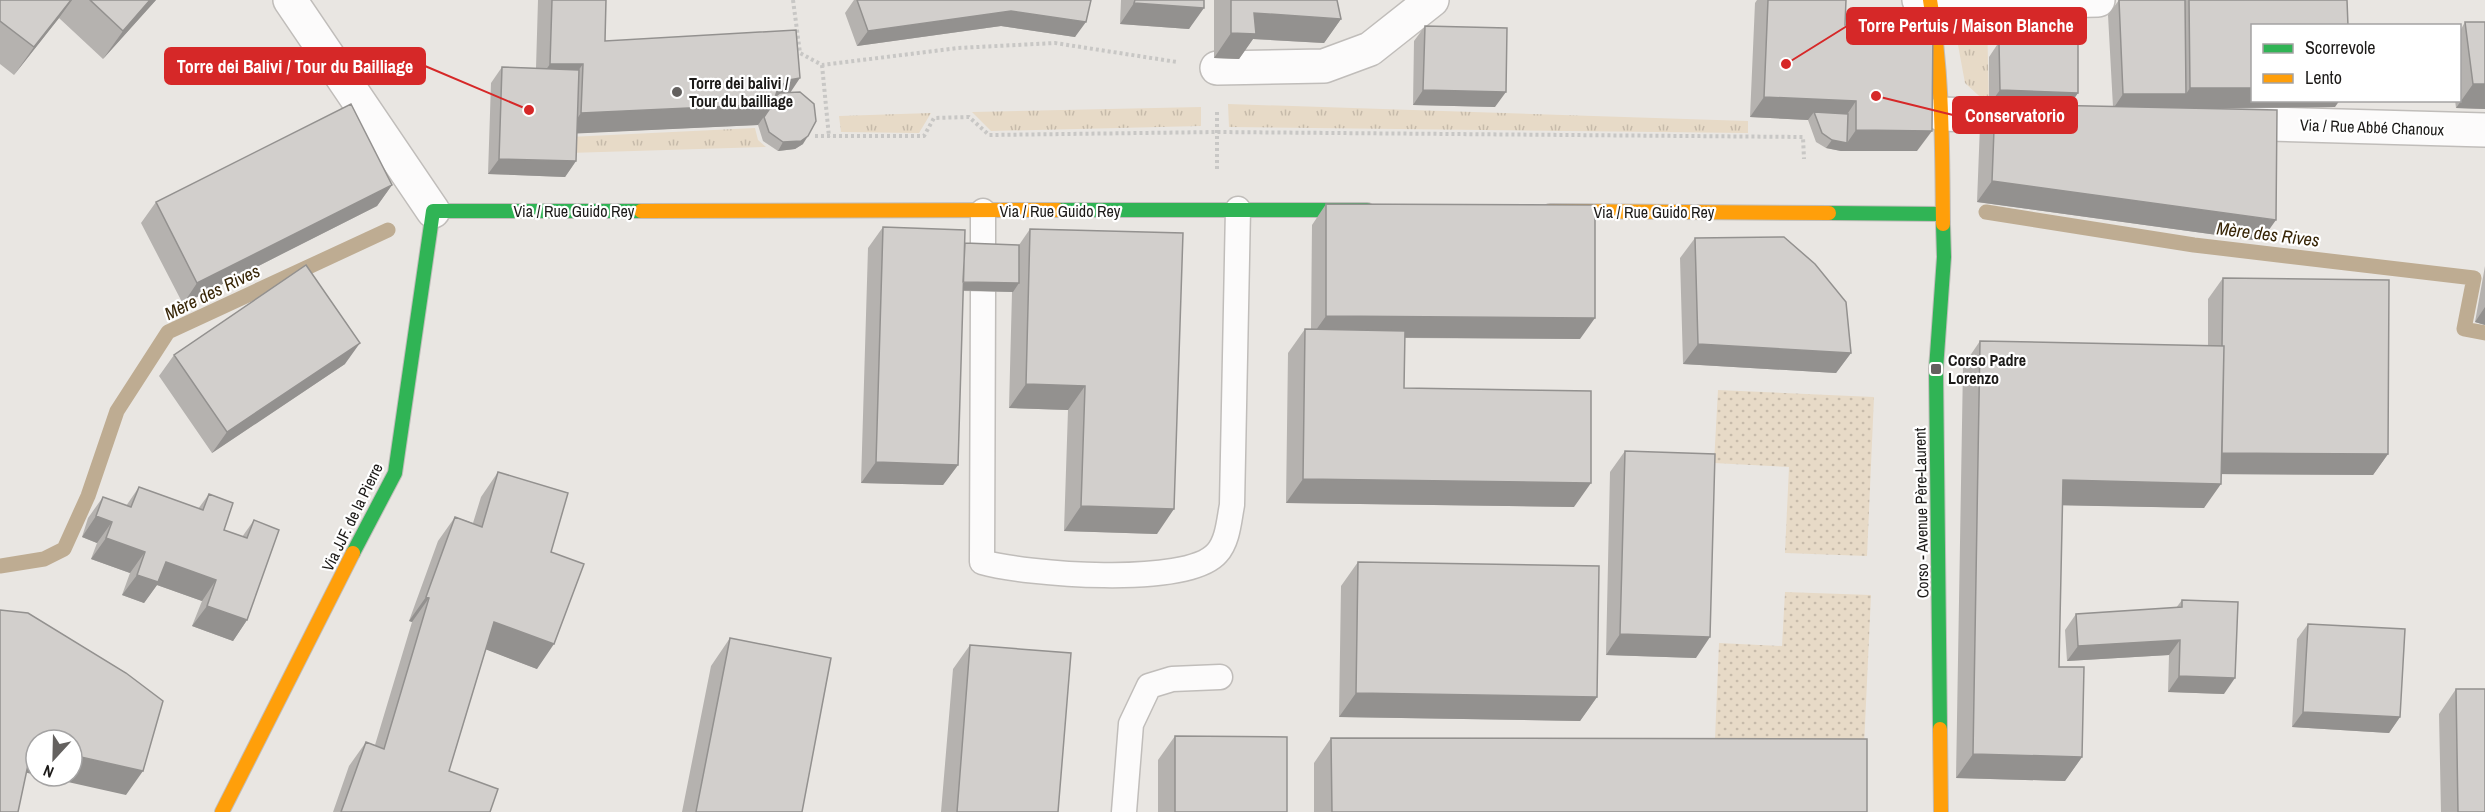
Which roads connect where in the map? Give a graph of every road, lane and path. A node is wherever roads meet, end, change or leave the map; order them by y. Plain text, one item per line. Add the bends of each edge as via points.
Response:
1 (290, 0) edge
2 (793, 0) edge
3 (1432, 0) edge
4 (2098, 0) edge
5 (1927, 1) edge
6 (822, 65) junction
7 (1217, 68) junction
8 (1941, 114) junction
9 (2058, 118) edge
10 (2199, 122) edge
11 (2485, 130) edge
12 (1217, 132) junction
13 (815, 136) edge
14 (829, 137) junction
15 (1804, 159) dead end
16 (1227, 209) junction
17 (983, 210) junction
18 (1381, 210) edge
19 (433, 211) junction
20 (1536, 211) edge
21 (1942, 214) junction
22 (983, 252) edge
23 (983, 291) edge
24 (1220, 677) dead end
25 (222, 812) edge
26 (1124, 812) edge
27 (1941, 812) edge

1 - 19 street
2 - 6 path via 800,53
3 - 7 street via 1370,49 1324,66
4 - 5 street
5 - 8 street, Corso - Avenue Père-Laurent
6 - 7 path via 958,48 1055,43
6 - 14 path
7 - 12 path
8 - 9 street
8 - 21 street, Corso - Avenue Père-Laurent
10 - 11 street, Via / Rue Abbé Chanoux
12 - 14 path via 989,135 969,117 934,118 924,136
12 - 15 path via 1803,137
12 - 16 path
13 - 14 path
16 - 17 street, Via / Rue Guido Rey
16 - 18 street, Via / Rue Guido Rey
16 - 23 lane via 1232,505 1217,554 1191,568 1143,574 1078,575 982,562
17 - 19 street, Via / Rue Guido Rey
17 - 22 lane
19 - 25 street, Via JJF. de la Pierre via 395,473
20 - 21 street, Via / Rue Guido Rey
21 - 27 street, Corso - Avenue Père-Laurent via 1944,257 1936,369
24 - 26 lane via 1172,679 1149,686 1131,724

